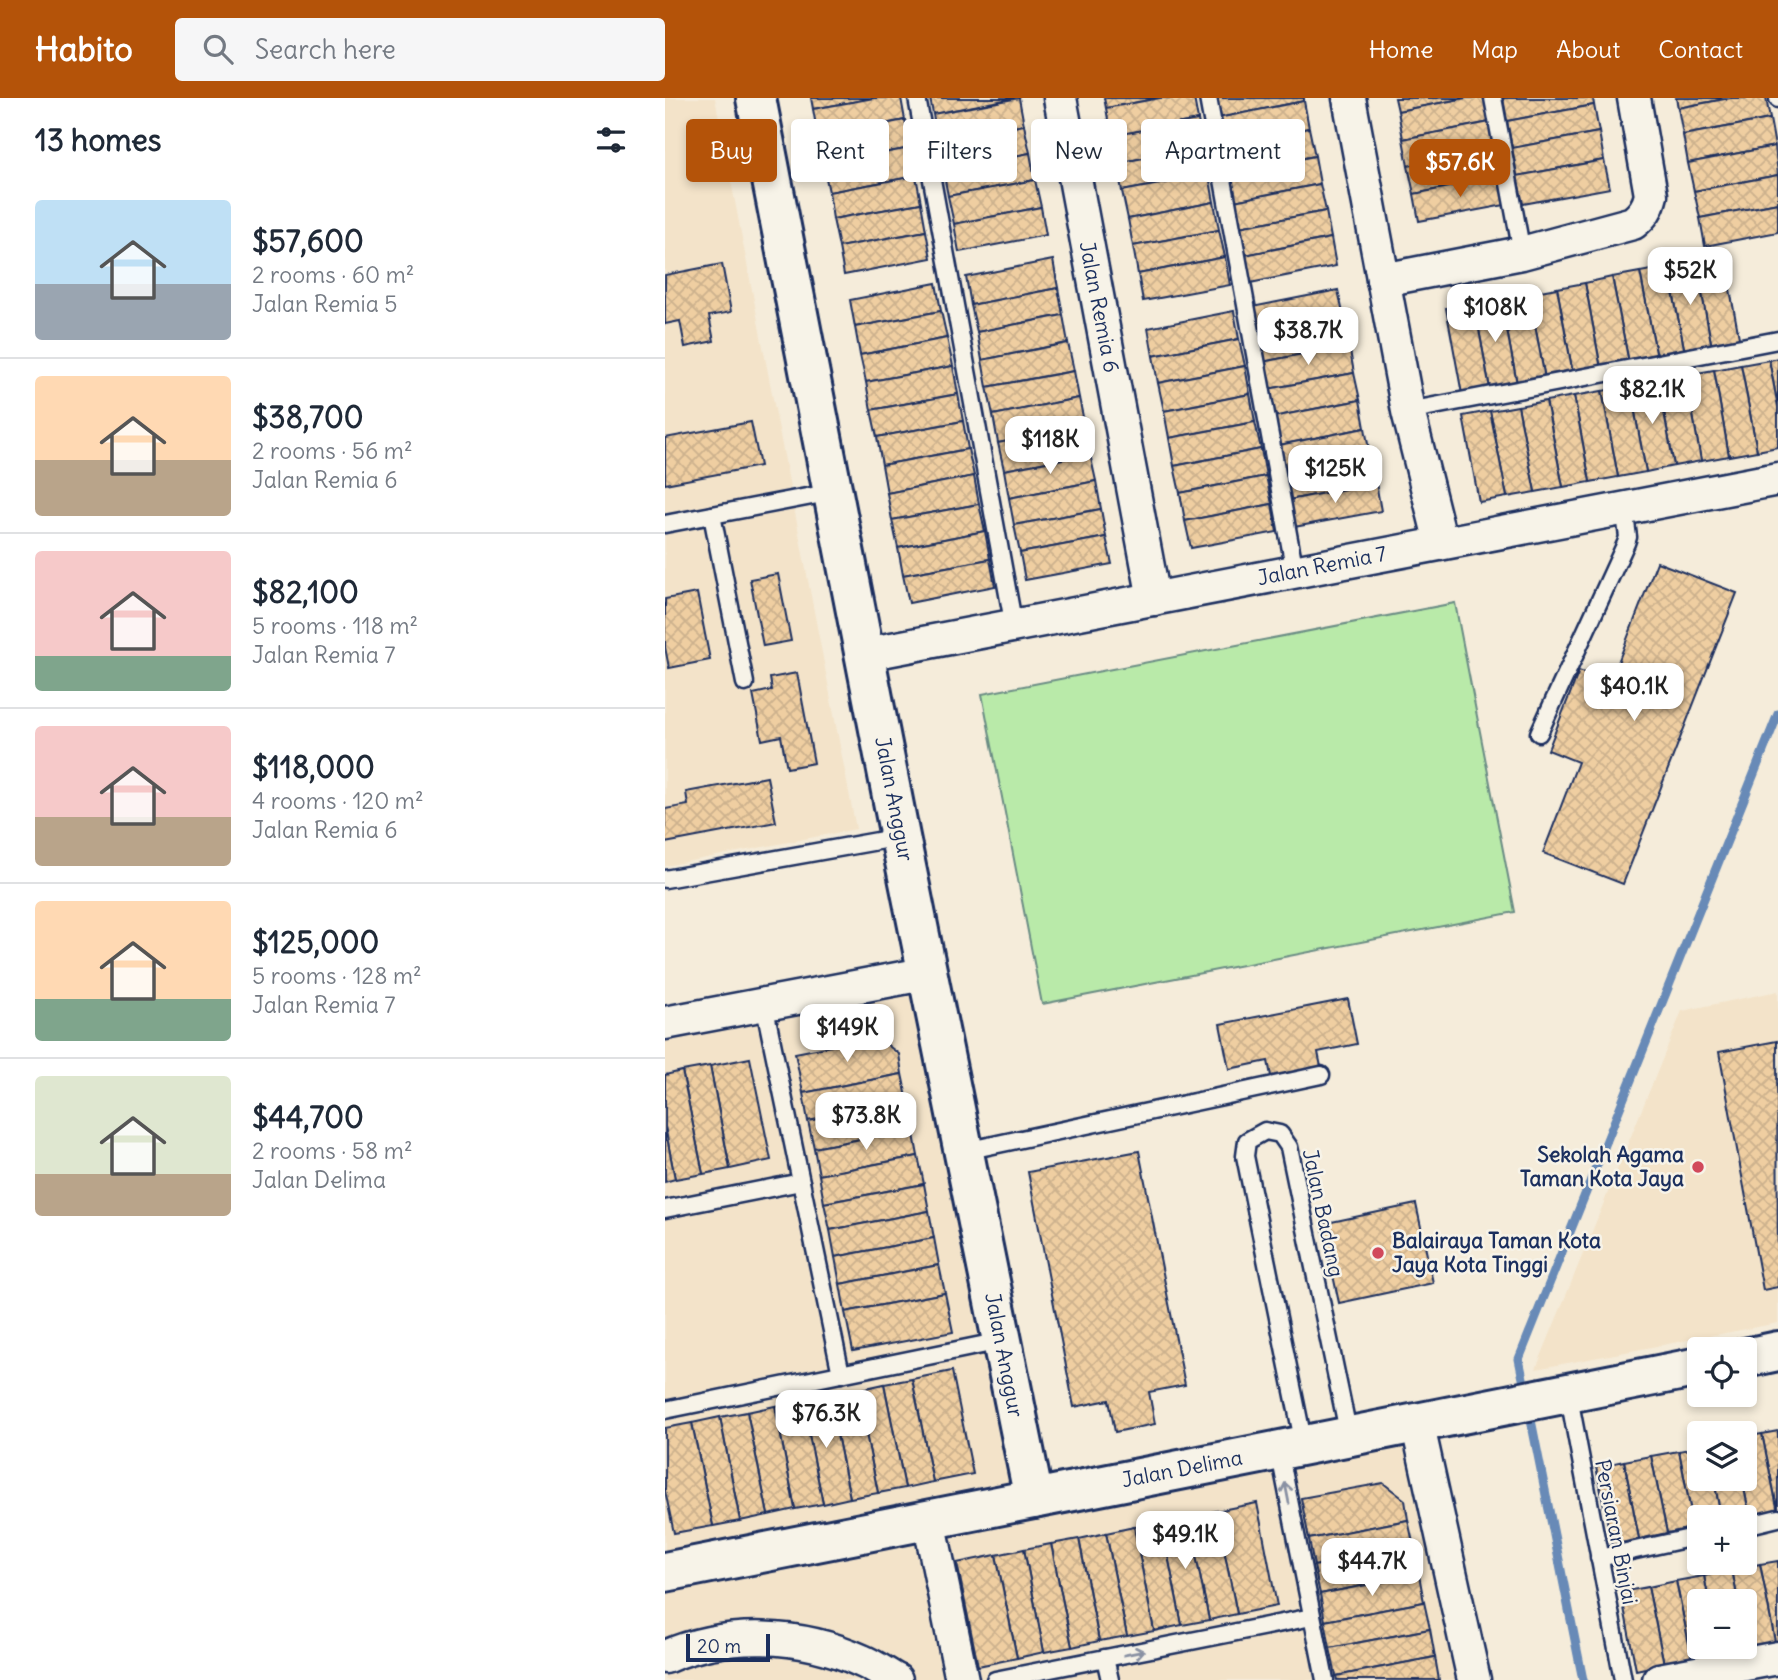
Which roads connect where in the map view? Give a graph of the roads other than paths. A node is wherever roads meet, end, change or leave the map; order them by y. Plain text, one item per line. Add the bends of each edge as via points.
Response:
1 (756, 98) edge
2 (917, 98) edge
3 (1060, 98) edge
4 (1208, 98) edge
5 (1349, 98) edge
6 (1493, 98) edge
7 (1634, 98) edge
8 (1522, 253) junction
9 (1383, 280) junction
10 (1778, 340) edge
11 (1408, 411) junction
12 (1778, 479) edge
13 (833, 492) junction
14 (1624, 508) junction
15 (712, 515) junction
16 (665, 524) edge
17 (1441, 544) junction
18 (1295, 572) junction
19 (1154, 598) junction
20 (1014, 627) junction
21 (866, 654) junction
22 (745, 683) dead end
23 (1539, 733) dead end
24 (900, 837) junction
25 (665, 879) edge
26 (929, 972) junction
27 (764, 1004) junction
28 (665, 1023) edge
29 (1321, 1075) dead end
30 (965, 1151) junction
31 (801, 1182) junction
32 (665, 1209) edge
33 (1001, 1341) junction
34 (1778, 1351) edge
35 (1757, 1355) edge
36 (1687, 1369) edge
37 (841, 1374) junction
38 (1561, 1393) junction
39 (665, 1410) edge
40 (1434, 1418) junction
41 (1349, 1436) junction
42 (1291, 1447) junction
43 (1034, 1499) junction
44 (1778, 1518) edge
45 (929, 1520) junction
46 (1757, 1523) edge
47 (1687, 1539) edge
48 (1599, 1558) junction
49 (668, 1567) edge
50 (1312, 1617) junction
51 (665, 1657) edge
52 (1105, 1658) junction
53 (1778, 1658) edge
54 (896, 1680) edge
55 (962, 1680) edge
56 (995, 1680) edge
57 (1110, 1680) edge
58 (1325, 1680) edge
59 (1474, 1680) edge
60 (1623, 1680) edge
61 (1659, 1680) edge

1 - 13 street, Jalan Anggur
2 - 20 lane
3 - 19 street, Jalan Remia 6
4 - 18 lane
5 - 9 street
6 - 8 lane
7 - 8 street via 1651,183 1642,216 1622,227
8 - 9 street
9 - 11 street
10 - 11 lane
11 - 17 street
12 - 14 street, Jalan Remia 7
13 - 15 lane
13 - 21 street, Jalan Anggur
14 - 17 street, Jalan Remia 7
14 - 23 lane via 1628,537
15 - 16 lane
15 - 22 lane
17 - 18 street, Jalan Remia 7
18 - 19 street, Jalan Remia 7
19 - 20 street, Jalan Remia 7
20 - 21 street, Jalan Remia 7
21 - 24 street, Jalan Anggur
24 - 25 lane
24 - 26 street, Jalan Anggur
26 - 27 street
26 - 30 street, Jalan Anggur
27 - 28 street
27 - 31 lane
29 - 30 lane
30 - 33 street, Jalan Anggur
31 - 32 lane
31 - 37 lane
33 - 37 lane
33 - 43 street, Jalan Anggur
34 - 35 street
36 - 38 street, Jalan Delima
37 - 39 lane
38 - 40 street, Jalan Delima
38 - 48 lane, Persiaran Binjai
40 - 41 street, Jalan Delima
40 - 59 street
41 - 42 street, Jalan Delima
41 - 42 lane, Jalan Badang via 1289,1147 1280,1134 1265,1131 1247,1140 1245,1156
42 - 43 street, Jalan Delima
50 -> 42 lane
43 - 45 street, Jalan Delima
44 - 46 lane
45 - 49 street, Jalan Delima
45 - 55 street
47 - 48 lane
48 - 60 lane, Persiaran Binjai
52 -> 50 lane
50 - 58 lane
51 - 54 street via 722,1640 761,1638 808,1643 862,1661
52 - 56 lane
52 - 57 lane
53 - 61 street

